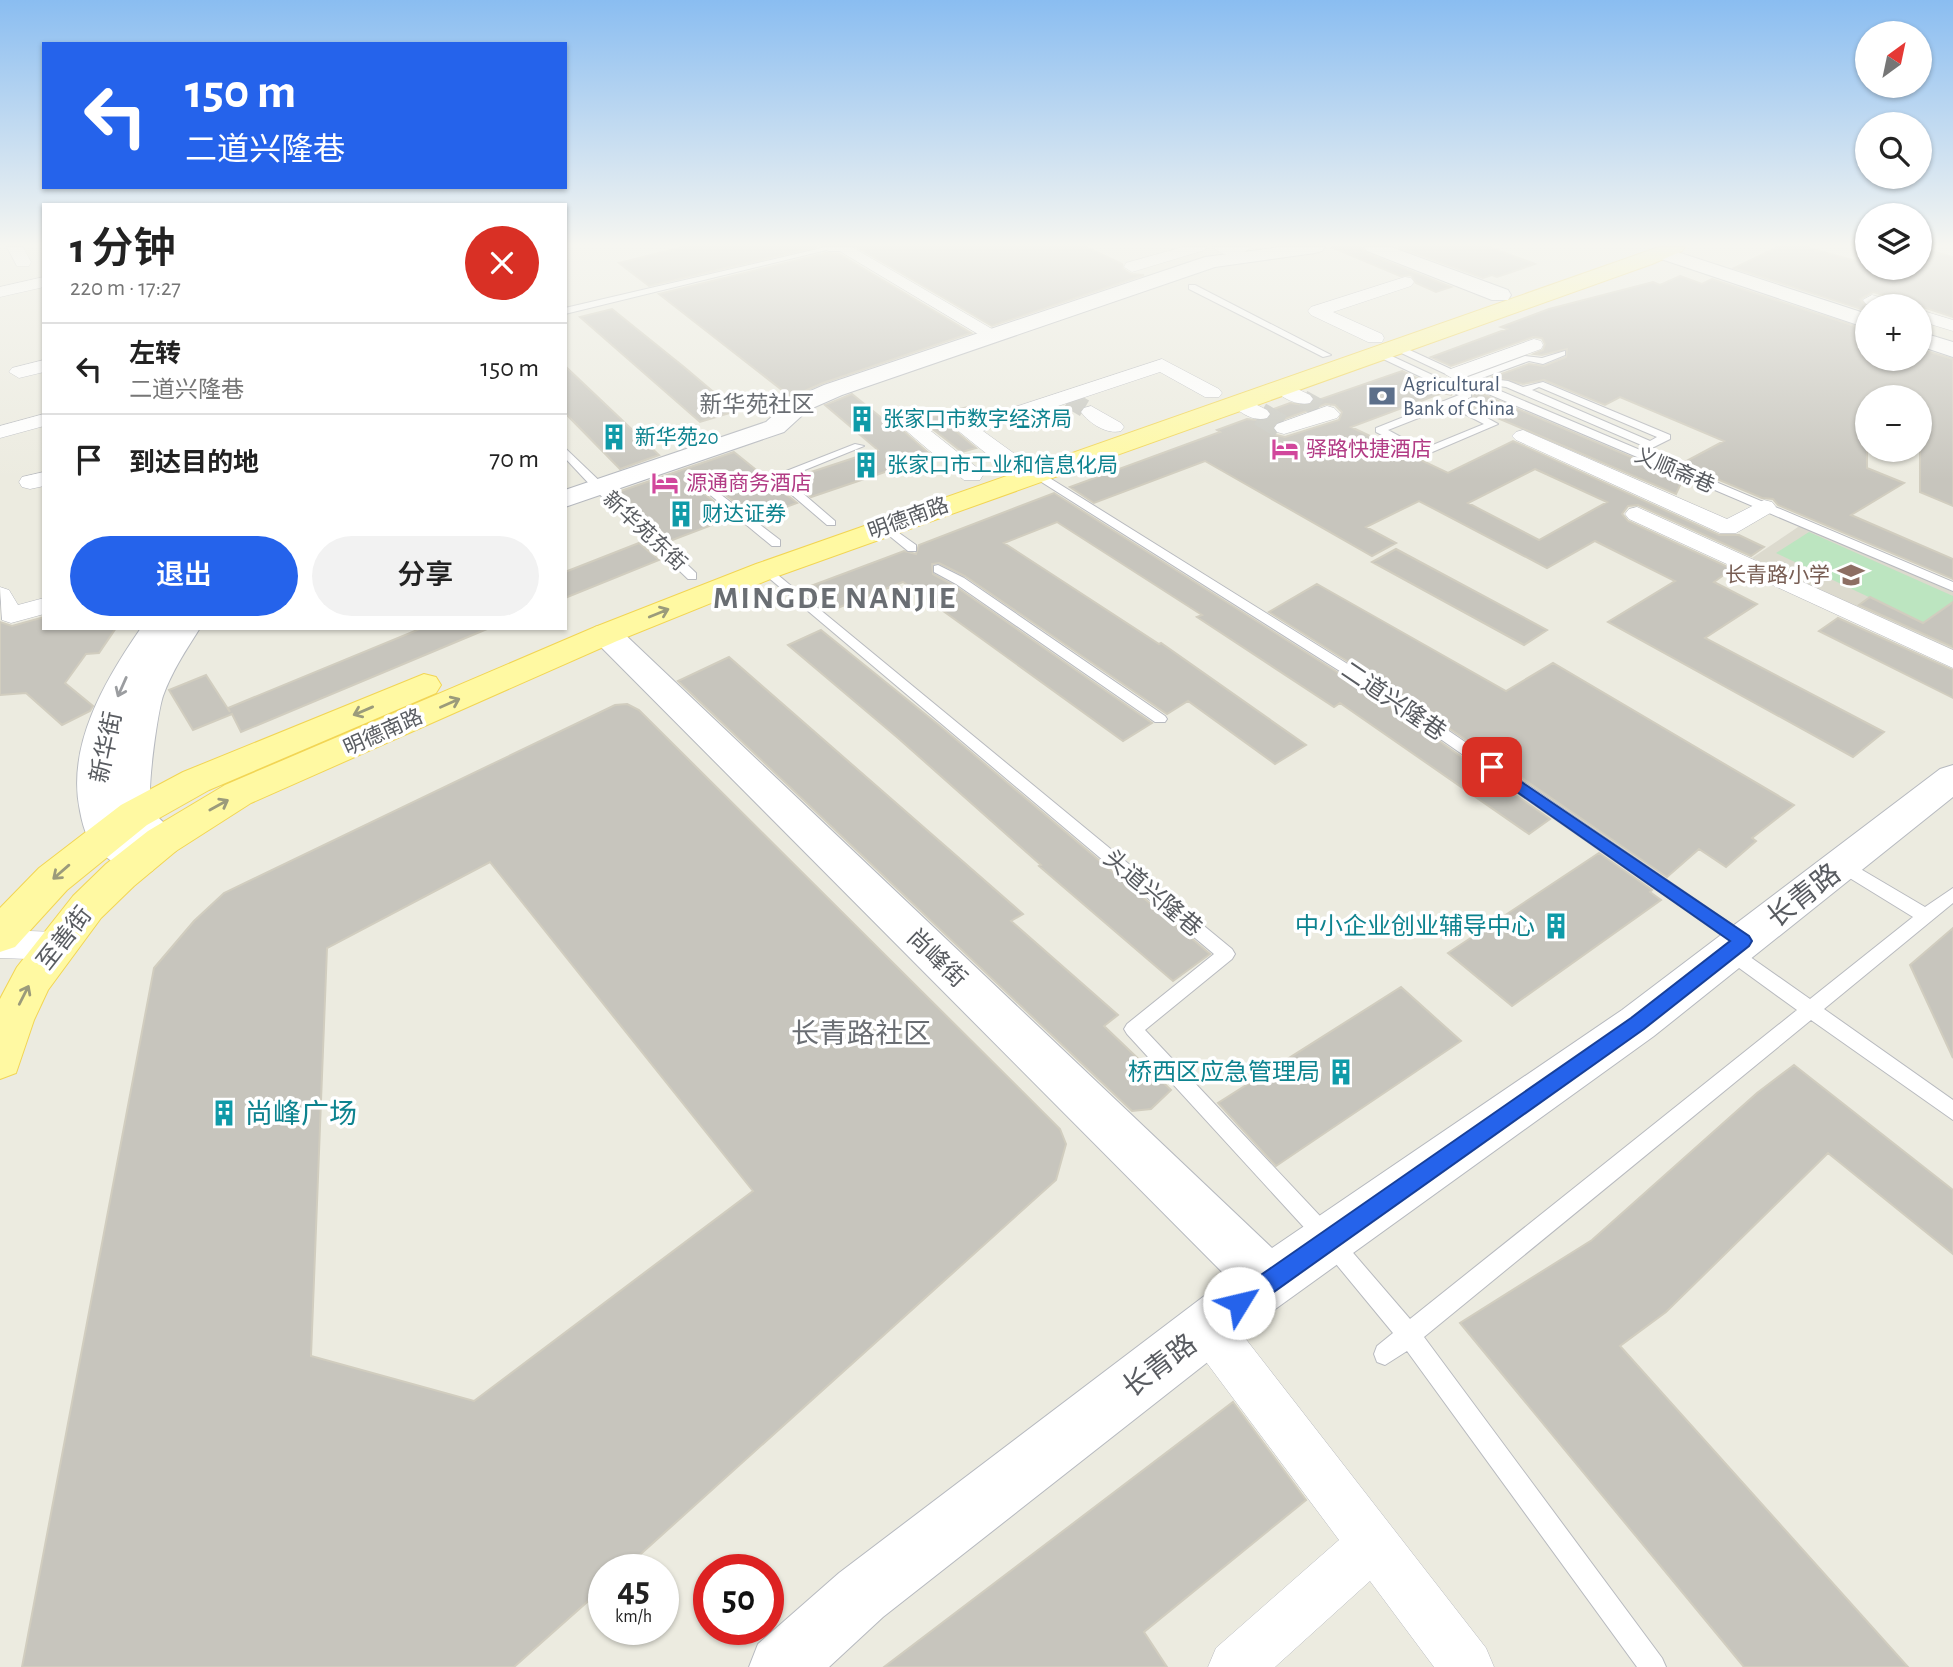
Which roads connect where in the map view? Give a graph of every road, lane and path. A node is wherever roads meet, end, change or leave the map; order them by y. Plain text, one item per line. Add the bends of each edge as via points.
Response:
1 (975, 325) edge
2 (1027, 325) edge
3 (1266, 325) edge
4 (1341, 325) edge
5 (1434, 325) edge
6 (1446, 325) edge
7 (995, 336) junction
8 (1932, 343) edge
9 (1534, 345) dead end
10 (1384, 347) junction
11 (1953, 350) edge
12 (1562, 353) dead end
13 (1326, 355) junction
14 (42, 366) edge
15 (19, 372) dead end
16 (1461, 377) junction
17 (1523, 390) junction
18 (1212, 393) junction
19 (1449, 402) junction
20 (1091, 412) tunnel mouth
21 (1328, 412) dead end
22 (42, 421) edge
23 (910, 424) dead end
24 (1114, 427) junction
25 (1284, 428) dead end
26 (0, 432) edge
27 (1523, 436) dead end
28 (859, 446) dead end
29 (567, 453) edge
30 (1024, 468) junction
31 (972, 475) junction
32 (598, 487) junction
33 (706, 487) dead end
34 (567, 498) edge
35 (1764, 507) junction
36 (1637, 514) dead end
37 (885, 527) junction
38 (841, 531) junction
39 (776, 543) junction
40 (912, 548) dead end
41 (939, 569) dead end
42 (767, 570) junction
43 (692, 576) junction
44 (1953, 587) edge
45 (0, 595) edge
46 (42, 607) edge
47 (567, 627) edge
48 (156, 630) edge
49 (183, 630) edge
50 (559, 630) edge
51 (606, 634) junction
52 (1953, 660) edge
53 (1160, 719) dead end
54 (1953, 778) edge
55 (135, 838) junction
56 (1841, 865) junction
57 (1953, 894) edge
58 (1926, 916) junction
59 (0, 935) edge
60 (0, 944) edge
61 (57, 946) junction
62 (1737, 946) junction
63 (1812, 1010) junction
64 (0, 1059) edge
65 (1953, 1111) edge
66 (1329, 1240) junction
67 (1269, 1282) junction
68 (1208, 1327) junction
69 (1409, 1335) junction
70 (1385, 1354) dead end
71 (1373, 1544) junction
72 (781, 1667) edge
73 (1235, 1667) edge
74 (1467, 1667) edge
75 (1653, 1667) edge

1 - 7 street
2 - 7 street
3 - 13 lane
4 - 10 street
5 - 10 main road, 明德南路
6 - 10 main road, 明德南路
7 - 32 street via 833,390 799,405 775,427
8 - 11 street
9 - 16 street
10 - 13 main road, 明德南路
10 - 16 lane, 义顺斋巷
10 - 19 lane via 1467,395
10 - 30 main road, 明德南路 via 1293,394
12 - 16 lane
13 - 18 main road, 明德南路
14 - 15 street
16 - 17 lane
16 - 35 lane, 义顺斋巷
17 - 17 lane via 1539,384 1665,437 1650,445
18 - 24 main road, 明德南路
18 - 30 street via 1162,365 967,429
19 - 19 lane via 1403,421 1380,430 1423,453 1493,424
20 - 24 street
21 - 25 street
22 - 26 street
23 - 31 street
24 - 30 main road, 明德南路
27 - 35 street via 1728,528
28 - 38 lane via 777,477
29 - 32 lane, 新华苑东街
30 - 31 main road, 明德南路
30 - 37 main road, 明德南路
30 - 62 lane, 二道兴隆巷 via 1381,691
31 - 38 main road, 明德南路
32 - 34 street
32 - 43 lane, 新华苑东街
33 - 39 lane
35 - 44 lane, 义顺斋巷
36 - 52 street
37 - 38 main road, 明德南路
37 - 40 lane
38 - 39 main road, 明德南路
38 - 42 main road, 明德南路
39 - 43 main road, 明德南路
41 - 53 lane
51 -> 42 main road, 明德南路
42 - 66 lane, 头道兴隆巷 via 1226,954 1133,1029
43 - 47 main road, 明德南路
45 - 46 street via 11,615
48 -> 55 street, 新华街 via 125,678 108,717 99,760 96,793
49 - 55 street, 新华街 via 145,698 130,792
50 -> 55 main road, 明德南路 via 196,781
55 -> 51 main road, 明德南路
51 - 67 street, 尚峰街
54 - 56 street, 长青路
55 -> 59 main road, 至善街 via 53,879
55 - 61 main road, 至善街
56 - 58 lane
56 - 62 street, 长青路
57 - 58 lane
58 - 63 lane
60 - 61 street
64 -> 61 main road, 至善街 via 32,979
62 - 63 lane, 二道兴隆巷
62 - 66 street, 长青路 via 1638,1023
63 - 65 lane, 二道兴隆巷
63 - 69 lane
66 - 67 street, 长青路
66 - 69 lane
67 - 68 street, 长青路
68 - 71 street
68 - 72 street, 长青路 via 861,1595
69 - 70 lane
69 - 75 lane
71 - 73 street
71 - 74 street

